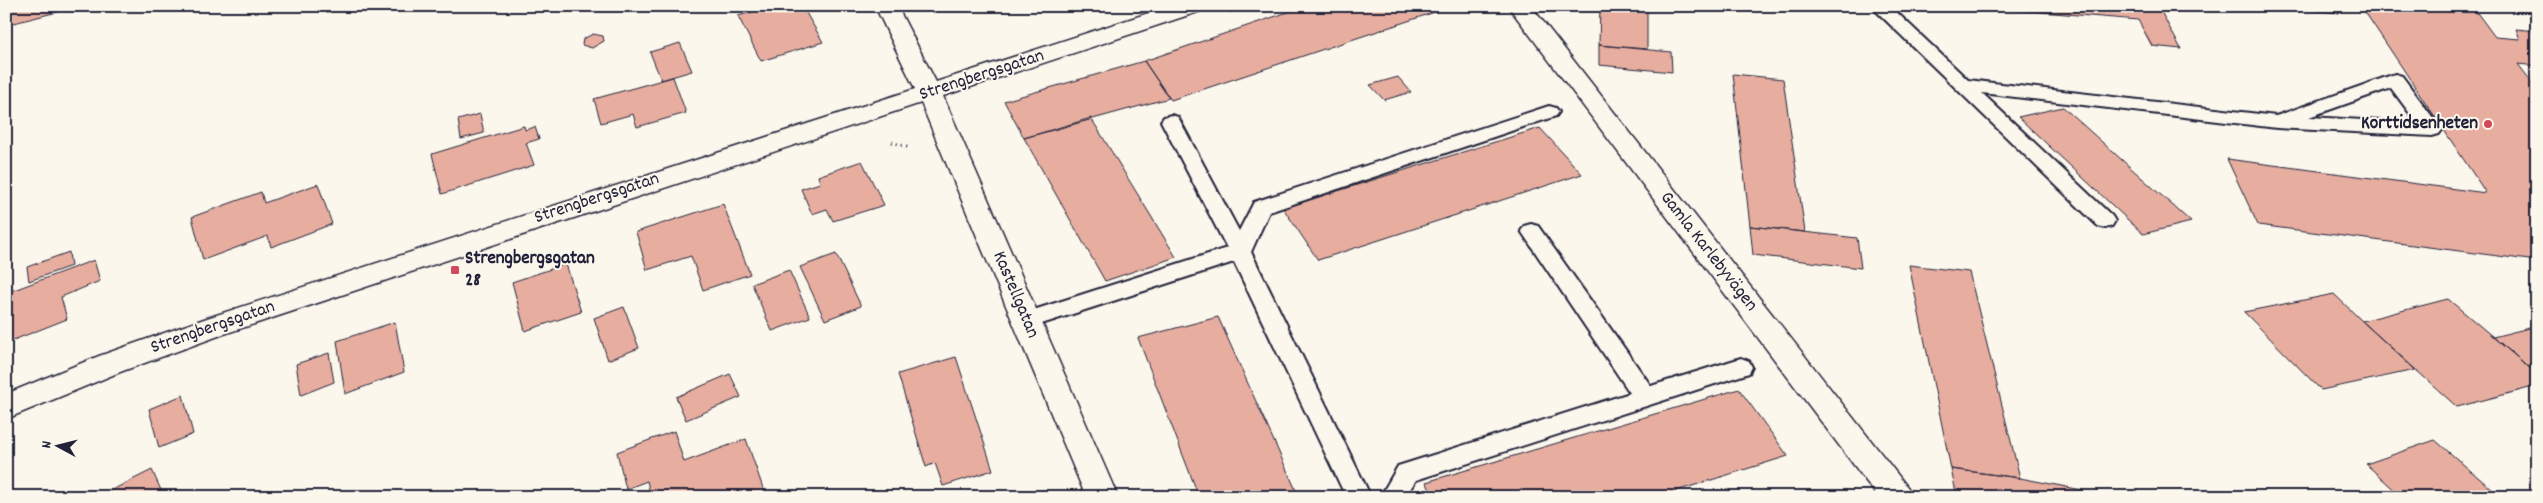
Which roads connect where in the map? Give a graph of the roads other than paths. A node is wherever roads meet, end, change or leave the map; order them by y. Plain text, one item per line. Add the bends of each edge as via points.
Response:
1 (886, 6) edge
2 (1193, 6) edge
3 (1519, 6) edge
4 (1880, 6) edge
5 (1964, 85) junction
6 (929, 93) junction
7 (1549, 112) dead end
8 (1171, 121) dead end
9 (2277, 122) junction
10 (2105, 221) dead end
11 (1531, 231) dead end
12 (1240, 252) junction
13 (1026, 321) junction
14 (1741, 367) dead end
15 (1646, 397) junction
16 (6, 407) edge
17 (1102, 497) edge
18 (1359, 497) edge
19 (1392, 497) edge
20 (1897, 497) edge

1 - 6 street, Kastellgatan
2 - 6 street, Strengbergsgatan
3 - 20 street, Gamla Karlebyvägen
4 - 5 lane
5 - 9 lane
5 - 10 lane
6 - 13 street, Kastellgatan
6 - 16 street, Strengbergsgatan via 594,199 186,336
7 - 12 lane via 1261,207
8 - 12 lane
9 - 9 lane via 2306,123 2432,130 2395,80
11 - 15 lane
12 - 13 lane
12 - 18 lane
13 - 17 street, Kastellgatan
14 - 15 lane
15 - 19 lane via 1407,473

